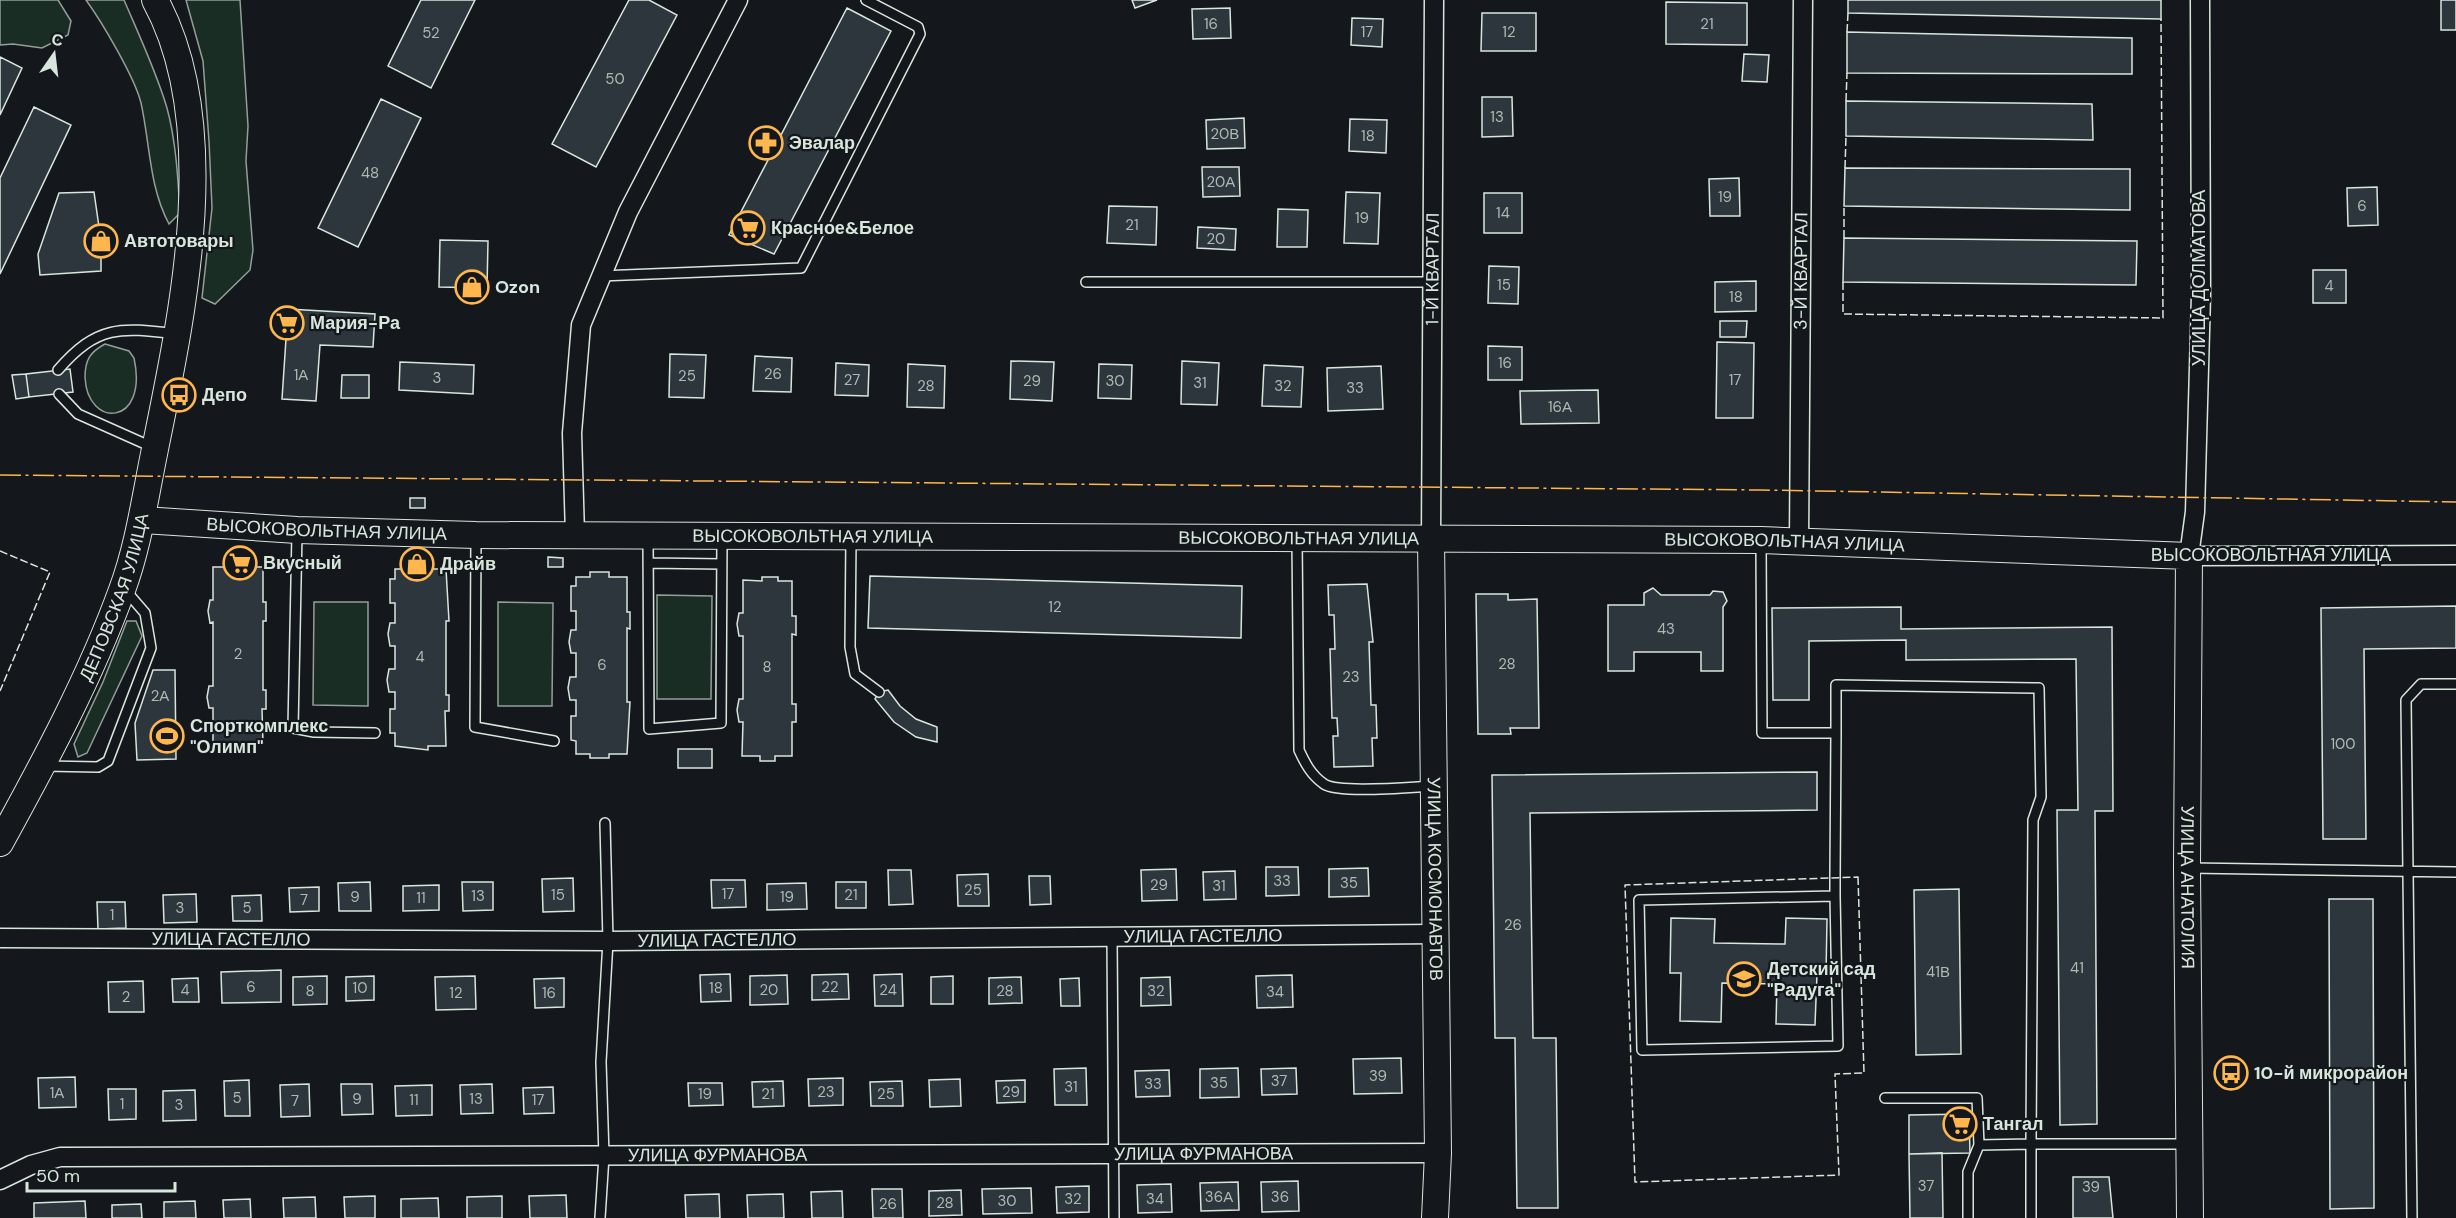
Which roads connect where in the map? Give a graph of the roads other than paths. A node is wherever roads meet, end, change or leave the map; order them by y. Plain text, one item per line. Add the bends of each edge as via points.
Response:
1 (155, 0) edge
2 (738, 0) edge
3 (866, 0) edge
4 (1434, 0) edge
5 (1803, 0) edge
6 (2200, 0) edge
7 (600, 276) junction
8 (1086, 282) dead end
9 (1432, 282) junction
10 (178, 334) junction
11 (58, 370) dead end
12 (59, 394) dead end
13 (155, 449) junction
14 (143, 520) junction
15 (297, 530) junction
16 (476, 535) junction
17 (575, 535) junction
18 (648, 535) junction
19 (722, 536) junction
20 (851, 538) junction
21 (1297, 539) junction
22 (1431, 539) junction
23 (1761, 540) junction
24 (1799, 541) junction
25 (2456, 555) edge
26 (2189, 556) junction
27 (648, 563) junction
28 (722, 564) junction
29 (123, 588) junction
30 (2456, 684) edge
31 (879, 692) dead end
32 (375, 733) dead end
33 (1836, 733) junction
34 (554, 741) dead end
35 (42, 766) junction
36 (1434, 786) junction
37 (605, 823) dead end
38 (0, 843) edge
39 (2187, 868) junction
40 (2408, 871) junction
41 (2456, 872) edge
42 (1835, 896) junction
43 (1436, 934) junction
44 (1112, 937) junction
45 (0, 938) edge
46 (608, 941) junction
47 (1885, 1098) dead end
48 (2031, 1144) junction
49 (2187, 1144) junction
50 (1979, 1145) junction
51 (1438, 1154) junction
52 (1113, 1155) junction
53 (604, 1156) junction
54 (0, 1180) edge
55 (600, 1218) edge
56 (1114, 1218) edge
57 (1435, 1218) edge
58 (1968, 1218) edge
59 (2031, 1218) edge
60 (2190, 1218) edge
61 (2412, 1218) edge

1 - 10 street, ДЕПОВСКАЯ УЛИЦА via 177,53 190,139 193,208
2 - 7 street via 628,212
3 - 7 lane via 918,27 920,34 801,268
4 - 9 street, 1-Й КВАРТАЛ
5 - 24 street, 3-Й КВАРТАЛ
6 - 26 street, УЛИЦА ДОЛМАТОВА via 2201,295 2195,512
7 - 17 street via 581,325 572,433
8 - 9 lane
9 - 22 street, 1-Й КВАРТАЛ
10 - 11 lane via 129,328 101,335 78,347
10 - 13 street, ДЕПОВСКАЯ УЛИЦА
12 - 13 lane via 78,414
13 - 14 street, ДЕПОВСКАЯ УЛИЦА
14 - 15 street, ВЫСОКОВОЛЬТНАЯ УЛИЦА
14 - 29 street, ДЕПОВСКАЯ УЛИЦА
15 - 16 street, ВЫСОКОВОЛЬТНАЯ УЛИЦА
15 - 32 lane via 293,728
16 - 17 street, ВЫСОКОВОЛЬТНАЯ УЛИЦА
16 - 34 lane via 475,727
17 - 18 street, ВЫСОКОВОЛЬТНАЯ УЛИЦА
18 - 19 street, ВЫСОКОВОЛЬТНАЯ УЛИЦА
18 - 27 lane
19 - 20 street, ВЫСОКОВОЛЬТНАЯ УЛИЦА
19 - 28 lane
20 - 21 street, ВЫСОКОВОЛЬТНАЯ УЛИЦА
20 - 31 lane via 850,648 855,674
21 - 22 street, ВЫСОКОВОЛЬТНАЯ УЛИЦА
21 - 36 lane via 1299,750 1308,769 1326,785 1349,789
22 - 23 street, ВЫСОКОВОЛЬТНАЯ УЛИЦА
22 - 36 street, УЛИЦА КОСМОНАВТОВ
23 - 24 street, ВЫСОКОВОЛЬТНАЯ УЛИЦА
23 - 33 lane via 1762,733
24 - 26 street, ВЫСОКОВОЛЬТНАЯ УЛИЦА
25 - 26 street, ВЫСОКОВОЛЬТНАЯ УЛИЦА
26 - 39 street, УЛИЦА АНАТОЛИЯ
27 - 28 lane
27 - 28 lane via 649,729 721,723
29 - 35 street, ДЕПОВСКАЯ УЛИЦА via 98,653
29 - 35 lane via 145,613 151,648 108,761 99,766
30 - 40 lane via 2421,684 2406,700
33 - 42 lane
33 - 48 lane via 1836,685 2039,688 2041,797 2033,820
35 - 38 street, ДЕПОВСКАЯ УЛИЦА
36 - 43 street, УЛИЦА КОСМОНАВТОВ
37 - 46 lane
39 - 40 lane
39 - 49 street, УЛИЦА АНАТОЛИЯ
40 - 41 lane
40 - 61 lane
42 - 42 lane via 1838,1046 1642,1050 1639,900
43 - 44 street, УЛИЦА ГАСТЕЛЛО
43 - 51 street, УЛИЦА КОСМОНАВТОВ
44 - 46 street, УЛИЦА ГАСТЕЛЛО
44 - 52 lane
45 - 46 street, УЛИЦА ГАСТЕЛЛО
46 - 53 lane via 601,1062
47 - 50 lane via 1977,1098
48 - 49 lane
48 - 50 lane
48 - 59 lane
49 - 60 street, УЛИЦА АНАТОЛИЯ
50 - 58 lane via 1968,1172
51 - 52 street, УЛИЦА ФУРМАНОВА
51 - 57 street, УЛИЦА КОСМОНАВТОВ
52 - 53 street, УЛИЦА ФУРМАНОВА
52 - 56 lane
53 - 54 street, УЛИЦА ФУРМАНОВА via 60,1157
53 - 55 lane

